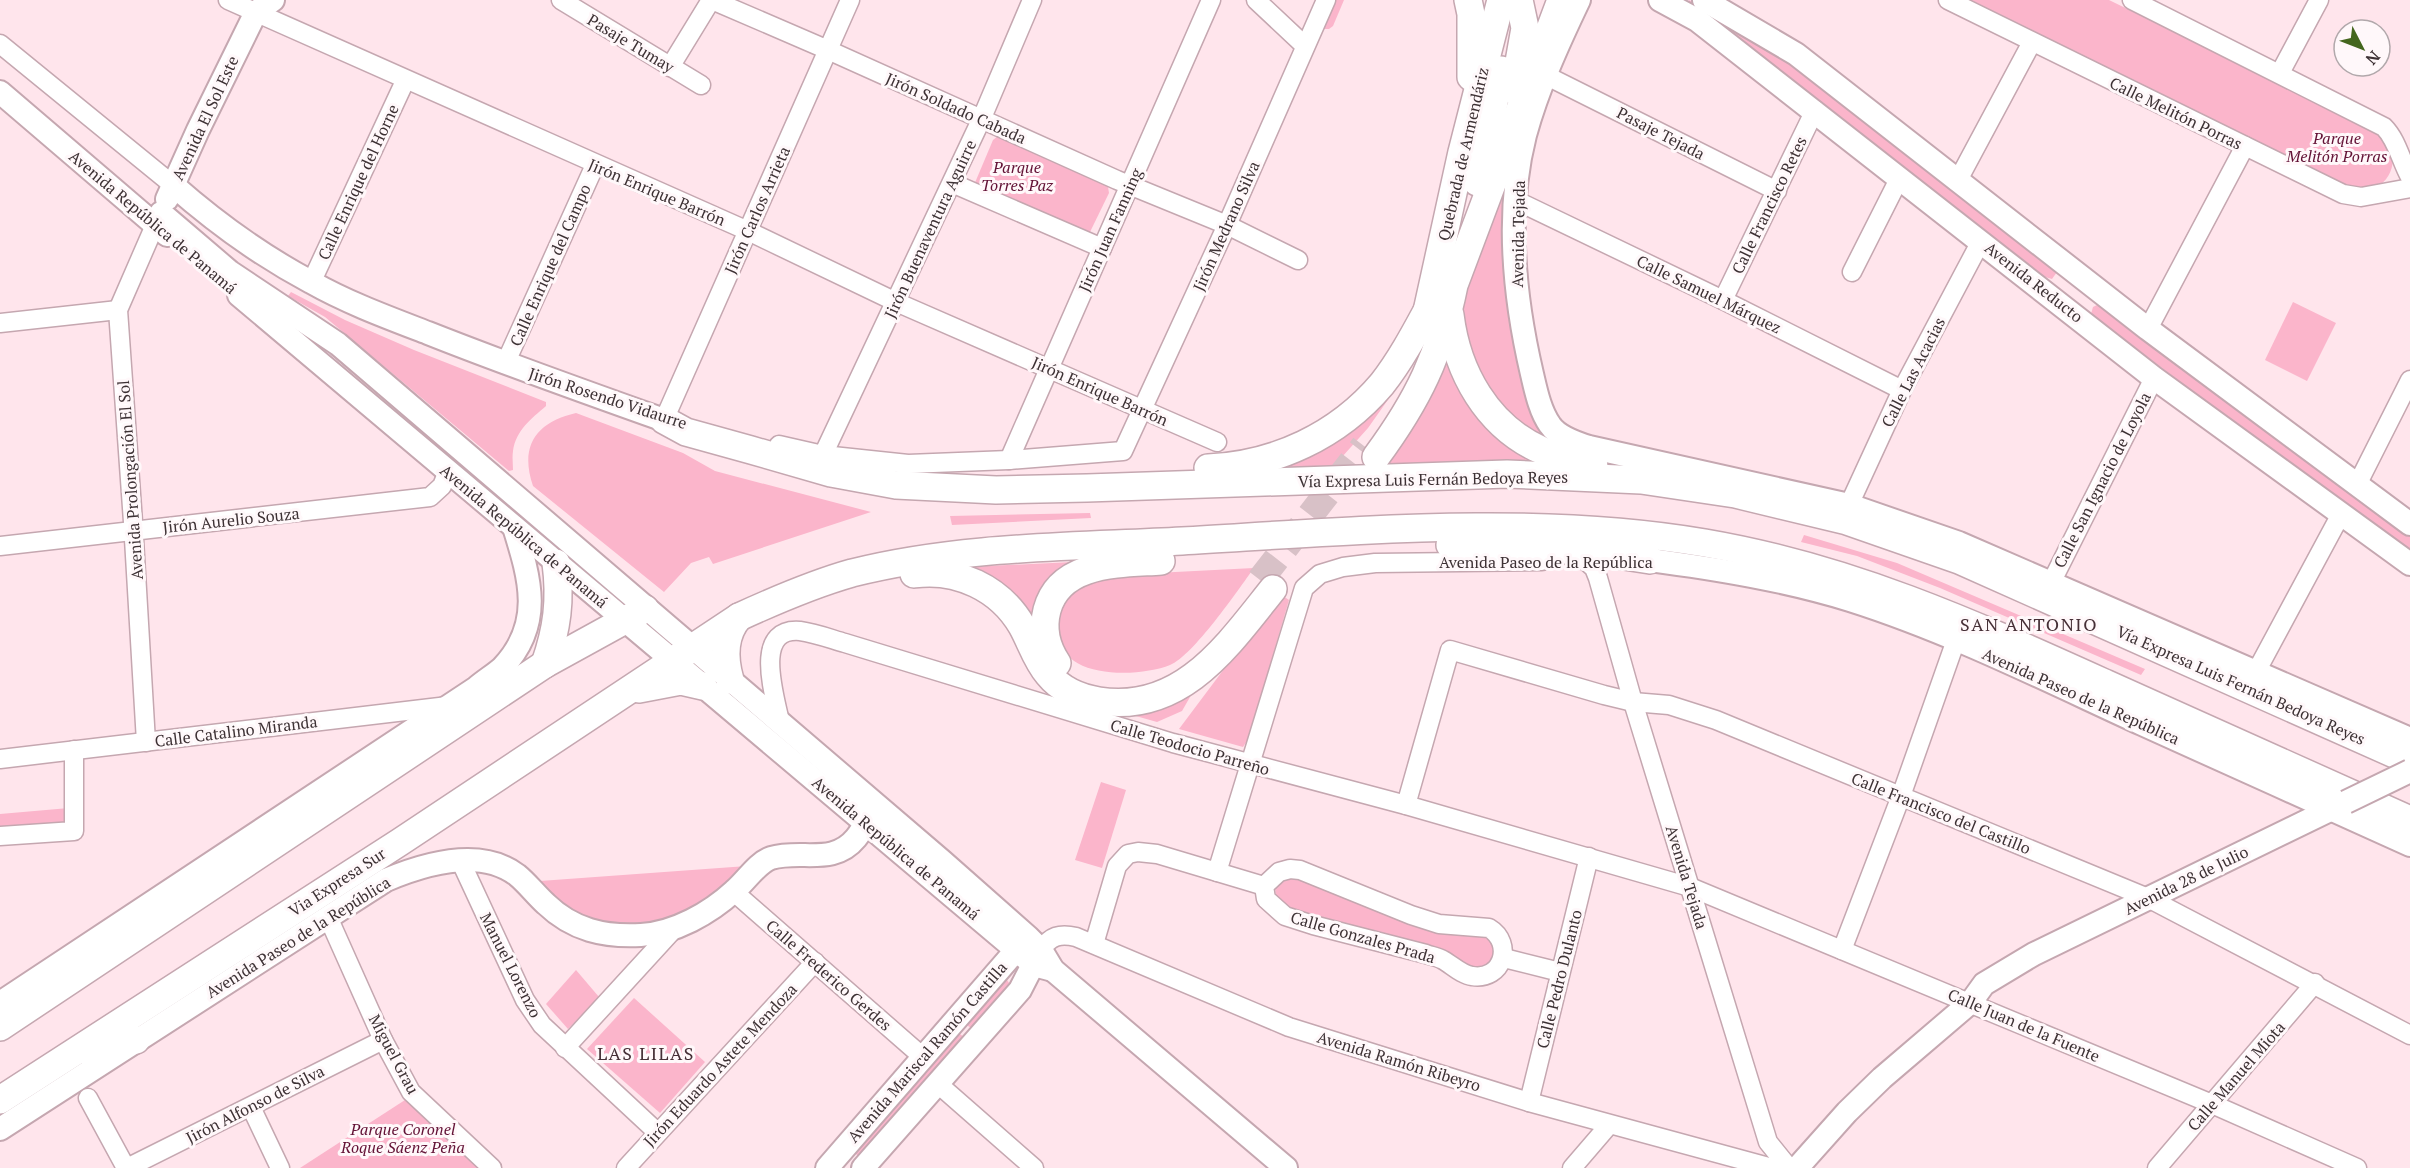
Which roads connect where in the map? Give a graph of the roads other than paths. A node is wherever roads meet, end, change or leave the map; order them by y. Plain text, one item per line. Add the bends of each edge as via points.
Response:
1 (228, 0) edge
2 (561, 0) edge
3 (712, 0) edge
4 (850, 0) edge
5 (1032, 0) edge
6 (1211, 0) edge
7 (1256, 0) edge
8 (1326, 0) edge
9 (1468, 0) edge
10 (1490, 0) edge
11 (1501, 0) edge
12 (1518, 0) edge
13 (1561, 0) edge
14 (1579, 0) edge
15 (1660, 0) edge
16 (1704, 0) edge
17 (1737, 0) edge
18 (1948, 0) edge
19 (2132, 0) edge
20 (2319, 0) edge
21 (263, 4) edge
22 (2032, 42) junction
23 (0, 44) edge
24 (1305, 46) junction
25 (828, 50) junction
26 (1796, 54) junction
27 (670, 67) junction
28 (2280, 73) junction
29 (1545, 75) junction
30 (1471, 78) junction
31 (405, 81) junction
32 (701, 85) dead end
33 (0, 92) edge
34 (1815, 110) junction
35 (981, 120) junction
36 (2245, 146) junction
37 (2397, 151) junction
38 (1471, 161) junction
39 (595, 165) junction
40 (1900, 177) junction
41 (2410, 177) edge
42 (1958, 182) junction
43 (952, 183) junction
44 (173, 186) junction
45 (1130, 186) junction
46 (2410, 188) edge
47 (1777, 191) junction
48 (2371, 195) junction
49 (1515, 200) junction
50 (158, 219) junction
51 (1227, 225) junction
52 (748, 231) junction
53 (1981, 241) junction
54 (1102, 248) junction
55 (1298, 260) dead end
56 (1852, 272) dead end
57 (2081, 278) junction
58 (311, 283) junction
59 (1444, 300) junction
60 (1723, 300) junction
61 (897, 302) junction
62 (2061, 303) junction
63 (118, 310) junction
64 (0, 323) edge
65 (2148, 329) junction
66 (505, 364) junction
67 (1048, 369) junction
68 (2154, 378) junction
69 (2410, 380) edge
70 (1902, 390) junction
71 (1143, 410) junction
72 (664, 420) junction
73 (1217, 442) dead end
74 (1123, 451) joint
75 (1370, 451) tunnel mouth
76 (823, 455) junction
77 (1010, 460) junction
78 (448, 471) junction
79 (1641, 480) junction
80 (896, 485) junction
81 (2357, 485) junction
82 (1849, 505) junction
83 (2340, 514) junction
84 (2410, 524) edge
85 (514, 526) junction
86 (134, 531) junction
87 (1366, 532) junction
88 (1249, 537) junction
89 (0, 546) edge
90 (1650, 560) joint
91 (1590, 562) junction
92 (556, 563) junction
93 (2410, 564) edge
94 (2050, 583) junction
95 (792, 593) junction
96 (634, 614) junction
97 (739, 617) junction
98 (1956, 640) junction
99 (682, 654) junction
100 (545, 664) junction
101 (2256, 672) junction
102 (730, 680) junction
103 (703, 686) junction
104 (626, 692) junction
105 (1633, 702) junction
106 (459, 710) junction
107 (780, 722) junction
108 (2410, 739) edge
109 (146, 742) junction
110 (74, 750) junction
111 (0, 759) edge
112 (2410, 761) edge
113 (1251, 765) junction
114 (2410, 771) edge
115 (2410, 787) edge
116 (865, 795) junction
117 (1901, 796) junction
118 (1406, 805) junction
119 (2346, 810) junction
120 (2410, 820) edge
121 (866, 822) junction
122 (0, 836) edge
123 (2410, 844) edge
124 (1589, 857) junction
125 (460, 860) junction
126 (1217, 872) junction
127 (1264, 886) junction
128 (1690, 888) junction
129 (734, 892) junction
130 (2155, 901) junction
131 (328, 917) junction
132 (674, 928) junction
133 (1094, 944) junction
134 (1842, 950) junction
135 (75, 953) junction
136 (1034, 954) junction
137 (1504, 958) junction
138 (815, 962) junction
139 (1560, 972) junction
140 (2315, 984) junction
141 (1971, 1002) junction
142 (0, 1003) edge
143 (36, 1003) junction
144 (955, 1022) junction
145 (0, 1027) edge
146 (2410, 1035) edge
147 (136, 1040) junction
148 (383, 1040) junction
149 (976, 1040) junction
150 (565, 1048) junction
151 (72, 1052) junction
152 (924, 1058) junction
153 (937, 1083) junction
154 (88, 1098) dead end
155 (0, 1100) edge
156 (1529, 1102) junction
157 (2212, 1104) junction
158 (251, 1107) junction
159 (1609, 1125) junction
160 (0, 1129) edge
161 (657, 1132) junction
162 (834, 1160) edge
163 (1029, 1167) edge
164 (1283, 1167) edge
165 (126, 1168) edge
166 (280, 1168) edge
167 (492, 1168) edge
168 (626, 1168) edge
169 (861, 1168) edge
170 (1572, 1168) edge
171 (1772, 1168) edge
172 (1789, 1168) edge
173 (1797, 1168) edge
174 (2157, 1168) edge
175 (2356, 1168) edge

1 - 21 street, Jirón Enrique Barrón
2 - 27 street, Pasaje Tumay
3 - 25 street, Jirón Soldado Cabada
3 - 27 street
4 - 25 street, Jirón Carlos Arrieta
5 - 35 street, Jirón Buenaventura Aguirre
6 - 45 street, Jirón Juan Fanning
7 - 24 street
8 - 24 street, Jirón Medrano Silva
9 - 30 highway
10 - 30 highway via 1483,16
11 - 38 highway, Quebrada de Armendáriz
12 - 38 highway, Quebrada de Armendáriz
13 - 59 highway
14 - 29 main road, Avenida Tejada
15 - 34 main road, Avenida Reducto via 1697,20
16 - 26 main road, Avenida Reducto
17 - 26 main road
18 - 22 street, Calle Melitón Porras
19 - 28 street
20 - 28 street
21 - 31 street, Jirón Enrique Barrón
21 - 44 main road, Avenida El Sol Este
22 - 36 street, Calle Melitón Porras
22 - 42 street
23 - 44 street
24 - 51 street, Jirón Medrano Silva
25 - 35 street, Jirón Soldado Cabada
25 - 52 street, Jirón Carlos Arrieta
26 - 42 main road, Avenida Reducto
27 - 32 street, Pasaje Tumay
28 - 37 street via 2384,127 2391,133
29 - 47 street, Pasaje Tejada
29 - 49 main road, Avenida Tejada via 1526,135
30 - 38 highway
31 - 39 street, Jirón Enrique Barrón
31 - 58 street, Calle Enrique del Horne
33 - 50 main road, Avenida República de Panamá
34 - 40 main road, Avenida Reducto
34 - 47 street, Calle Francisco Retes
35 - 43 street, Jirón Buenaventura Aguirre
35 - 45 street, Jirón Soldado Cabada
36 - 48 street, Calle Melitón Porras via 2343,194
36 - 65 street
37 - 41 street
37 - 48 street via 2391,177
38 - 59 highway, Quebrada de Armendáriz
39 - 52 street, Jirón Enrique Barrón
39 - 66 street, Calle Enrique del Campo
40 - 53 main road, Avenida Reducto
40 - 56 street
42 - 57 main road, Avenida Reducto
43 - 54 street
43 - 61 street, Jirón Buenaventura Aguirre
44 - 50 main road, Avenida El Sol Este
44 - 58 main road, Jirón Rosendo Vidaurre via 256,249
45 - 51 street, Jirón Soldado Cabada
45 - 54 street, Jirón Juan Fanning
46 - 48 street, Calle Melitón Porras
47 - 60 street, Calle Francisco Retes
49 - 60 street, Calle Samuel Márquez
49 - 82 main road, Avenida Tejada via 1515,286 1526,346 1550,426 1589,447
50 - 63 street, Avenida Prolongación El Sol
50 - 78 main road, Avenida República de Panamá
50 - 96 main road, Avenida República de Panamá via 338,344
51 - 55 street, Jirón Soldado Cabada
51 - 71 street, Jirón Medrano Silva
52 - 61 street, Jirón Enrique Barrón
52 - 72 street, Jirón Carlos Arrieta
53 - 62 main road, Avenida Reducto
53 - 70 street, Calle Las Acacias
54 - 67 street, Jirón Juan Fanning
57 - 62 main road
57 - 65 main road, Avenida Reducto
58 - 66 main road, Jirón Rosendo Vidaurre
59 - 75 highway via 1444,331 1425,379 1405,417
59 - 79 highway via 1463,365 1479,397 1500,422 1545,452
59 - 80 highway via 1393,369 1355,411 1319,437 1259,462
60 - 70 street, Calle Samuel Márquez
61 - 67 street, Jirón Enrique Barrón
61 - 76 street, Jirón Buenaventura Aguirre
62 - 68 main road, Avenida Reducto
63 - 64 street
63 - 86 street, Avenida Prolongación El Sol
65 - 81 main road, Avenida Reducto
66 - 72 main road, Jirón Rosendo Vidaurre
67 - 71 street, Jirón Enrique Barrón
67 - 77 street, Jirón Juan Fanning
68 - 83 main road, Avenida Reducto
68 - 94 street, Calle San Ignacio de Loyola
69 - 81 street
70 - 82 street, Calle Las Acacias
71 - 73 street, Jirón Enrique Barrón
71 - 74 street, Jirón Medrano Silva
72 - 76 street, Jirón Rosendo Vidaurre
72 - 80 highway, Vía Expresa Luis Fernán Bedoya Reyes via 686,432 831,472
74 - 77 street, Jirón Rosendo Vidaurre
76 - 77 street, Jirón Rosendo Vidaurre via 908,464
78 - 85 main road, Avenida República de Panamá
78 - 86 street, Jirón Aurelio Souza via 441,486 429,497
79 - 80 highway, Vía Expresa Luis Fernán Bedoya Reyes via 1507,474 996,490
79 - 112 highway, Vía Expresa Luis Fernán Bedoya Reyes via 1777,503 1917,544 1995,575
81 - 84 main road, Avenida Reducto
82 - 94 main road via 1959,543
83 - 93 main road, Avenida Reducto
83 - 101 street
85 - 92 main road, Avenida República de Panamá
85 - 106 main road via 529,580 528,627 502,668
86 - 89 street, Jirón Aurelio Souza
86 - 109 street, Avenida Prolongación El Sol
87 - 88 highway
87 - 91 highway
87 - 120 highway via 1509,527 1612,531 1731,548 1823,570 1968,622
88 - 95 highway via 954,555 849,574
88 - 95 highway via 1186,559 1114,564 1080,573 1063,584 1048,606 1045,622 1049,648 1057,663 1066,673 1087,683 1123,688 1172,673 1196,656 1266,585 1226,648 1194,676 1164,693 1120,703 1084,697 1060,686 1043,668 1009,607 985,588 958,576 927,573
90 - 91 highway via 1621,554
90 - 98 main road, Avenida Paseo de la República via 1727,570 1814,590
91 - 105 street, Avenida Tejada
91 - 113 street, Avenida Paseo de la República via 1375,563 1320,574 1304,588 1296,609
92 - 96 main road, Avenida República de Panamá
92 - 100 highway via 560,607
94 - 101 main road
95 - 97 highway
96 - 99 main road, Avenida República de Panamá
96 - 100 highway
97 - 99 highway, Via Expresa Sur
97 - 102 highway via 726,646
98 - 117 street
98 - 119 main road, Avenida Paseo de la República
99 - 102 main road, Avenida República de Panamá
99 - 103 main road, Avenida República de Panamá
99 - 104 highway, Via Expresa Sur
100 - 106 highway
101 - 108 main road
102 - 107 main road, Avenida República de Panamá
103 - 104 highway via 681,681
103 - 121 main road, Avenida República de Panamá
104 - 151 highway, Via Expresa Sur
105 - 117 street, Calle Francisco del Castillo via 1669,705 1716,720
105 - 118 street, Calle Francisco del Castillo via 1450,650
105 - 128 street, Avenida Tejada
106 - 109 street, Calle Catalino Miranda
106 - 135 main road
106 - 143 highway
107 - 113 street, Calle Teodocio Parreño via 770,651 777,638 788,632 801,632
107 - 116 main road, Avenida República de Panamá
109 - 110 street, Calle Catalino Miranda
110 - 111 street, Calle Catalino Miranda
110 - 122 street via 74,831
113 - 118 street, Calle Teodocio Parreño
113 - 126 street, Avenida Paseo de la República
114 - 119 main road, Avenida 28 de Julio, bridge
115 - 119 main road, Avenida 28 de Julio
116 - 121 main road
116 - 136 main road, Avenida República de Panamá
117 - 130 street, Calle Francisco del Castillo
117 - 134 street
118 - 124 street, Calle Teodocio Parreño
119 - 123 main road, Avenida Paseo de la República
119 - 130 main road, Avenida 28 de Julio
121 - 129 main road, Avenida Paseo de la República via 850,845 840,851 770,858
121 - 136 main road, Avenida República de Panamá
124 - 128 street, Calle Teodocio Parreño
124 - 139 street, Calle Pedro Dulanto
125 - 131 main road, Avenida Paseo de la República via 438,862 386,880
125 - 132 main road, Avenida Paseo de la República via 503,867 564,919 590,932 644,935
125 - 150 street, Manuel Lorenzo via 525,1000
126 - 127 street
126 - 133 street via 1157,854 1128,854 1117,866
127 - 137 street, Calle Gonzales Prada via 1266,899 1285,915 1426,954 1471,976 1489,975
127 - 137 street, Calle Gonzales Prada via 1279,872 1300,870 1439,924 1490,927 1503,945
128 - 134 street, Calle Juan de la Fuente
128 - 172 street, Avenida Tejada via 1768,1142
129 - 132 main road, Avenida Paseo de la República via 705,913
129 - 138 street, Calle Frederico Gerdes
130 - 140 street, Calle Francisco del Castillo
130 - 141 main road, Avenida 28 de Julio via 1990,995
131 - 147 main road, Avenida Paseo de la República
131 - 148 street, Miguel Grau
132 - 150 street
133 - 136 street, Avenida Ramón Ribeyro via 1059,935
133 - 156 street, Avenida Ramón Ribeyro via 1289,1027
134 - 141 street, Calle Juan de la Fuente
135 - 142 main road
135 - 143 highway
136 - 144 main road, Avenida Mariscal Ramón Castilla
136 - 149 main road, Avenida Mariscal Ramón Castilla via 1020,990
136 - 164 main road, Avenida República de Panamá
137 - 139 street
138 - 152 street, Calle Frederico Gerdes
138 - 161 street, Jirón Eduardo Astete Mendoza
139 - 156 street, Calle Pedro Dulanto
140 - 146 street, Calle Francisco del Castillo
140 - 157 street, Calle Manuel Miota
141 - 157 street, Calle Juan de la Fuente
141 - 173 main road, Avenida 28 de Julio via 1875,1085
143 - 145 highway
144 - 149 main road
144 - 152 main road, Avenida Mariscal Ramón Castilla
147 - 151 highway
147 - 160 main road, Avenida Paseo de la República
148 - 158 street, Jirón Alfonso de Silva
148 - 167 street, Miguel Grau via 411,1092
149 - 153 main road, Avenida Mariscal Ramón Castilla
150 - 161 street, Manuel Lorenzo
151 - 155 highway, Via Expresa Sur
152 - 162 main road, Avenida Mariscal Ramón Castilla
153 - 163 street
153 - 169 main road, Avenida Mariscal Ramón Castilla
154 - 165 street
156 - 159 street, Avenida Ramón Ribeyro
157 - 174 street, Calle Manuel Miota
157 - 175 street, Calle Juan de la Fuente
158 - 165 street, Jirón Alfonso de Silva
158 - 166 street
159 - 170 street
159 - 171 street, Avenida Ramón Ribeyro
161 - 168 street, Jirón Eduardo Astete Mendoza
162 - 169 main road

